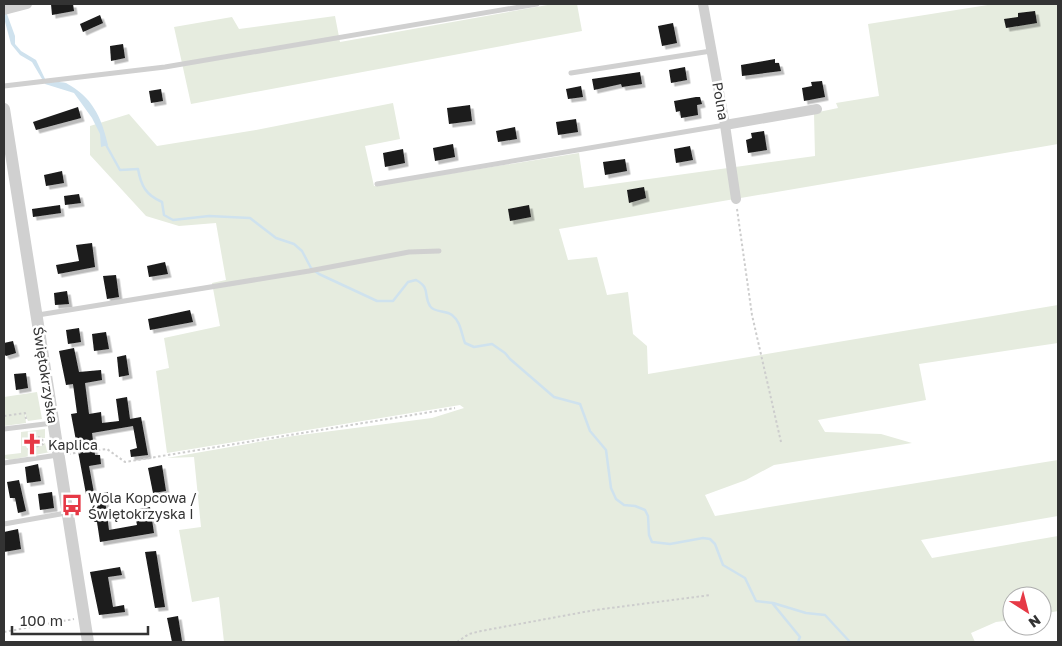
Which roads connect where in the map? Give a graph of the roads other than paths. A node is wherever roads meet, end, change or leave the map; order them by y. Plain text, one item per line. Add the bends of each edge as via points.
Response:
1 (27, 4) edge
2 (537, 4) edge
3 (703, 4) edge
4 (4, 10) edge
5 (712, 51) junction
6 (571, 73) dead end
7 (4, 86) edge
8 (4, 108) edge
9 (817, 109) dead end
10 (725, 125) junction
11 (9, 164) edge
12 (377, 184) dead end
13 (736, 199) road end
14 (439, 250) dead end
15 (37, 315) junction
16 (54, 423) junction
17 (4, 429) edge
18 (58, 455) junction
19 (4, 463) edge
20 (67, 513) junction
21 (4, 524) edge
22 (88, 642) edge

1 - 4 street
2 - 7 lane via 165,67
3 - 5 street, Polna
5 - 6 lane
5 - 10 street, Polna
8 - 11 street, Świętokrzyska
9 - 10 street
10 - 12 lane
10 - 13 street, Polna
11 - 15 street, Świętokrzyska
14 - 15 lane via 409,252
15 - 16 street, Świętokrzyska
16 - 17 lane
16 - 18 street, Świętokrzyska
18 - 19 lane
18 - 20 street, Świętokrzyska
20 - 21 lane
20 - 22 street, Świętokrzyska

